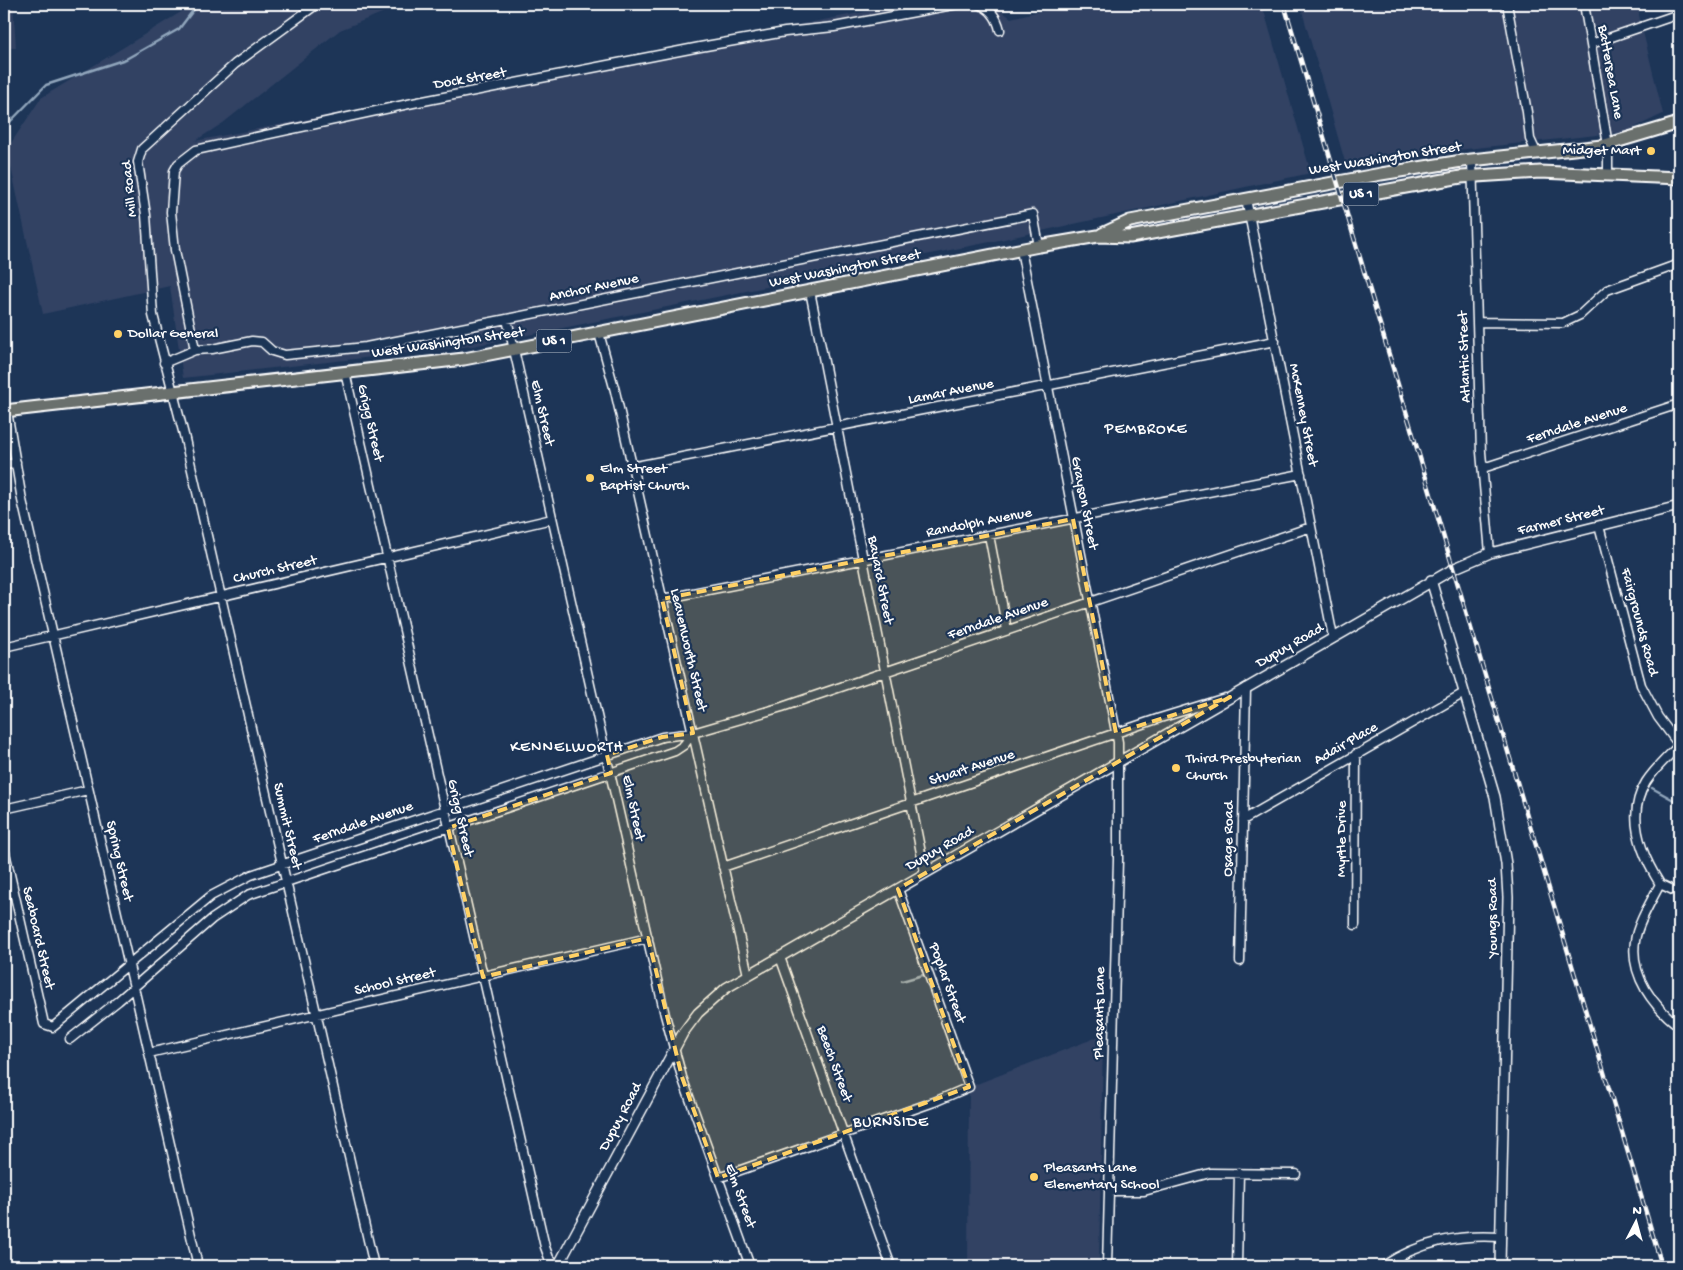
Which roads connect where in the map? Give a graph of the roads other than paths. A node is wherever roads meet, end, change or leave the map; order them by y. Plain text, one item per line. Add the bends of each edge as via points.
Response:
1 (317, 4) edge
2 (958, 4) edge
3 (978, 4) edge
4 (1507, 4) edge
5 (1584, 4) edge
6 (1679, 14) edge
7 (1000, 30) dead end
8 (1591, 44) junction
9 (1679, 123) edge
10 (1608, 145) junction
11 (1537, 154) junction
12 (1472, 160) junction
13 (1608, 175) junction
14 (1473, 176) junction
15 (1679, 178) edge
16 (1246, 199) junction
17 (1249, 214) junction
18 (1098, 236) junction
19 (1039, 246) junction
20 (1021, 250) junction
21 (1679, 264) edge
22 (810, 291) junction
23 (507, 319) junction
24 (1477, 322) junction
25 (599, 332) junction
26 (1275, 341) junction
27 (514, 349) junction
28 (195, 350) junction
29 (164, 362) junction
30 (345, 372) junction
31 (1048, 386) junction
32 (172, 392) junction
33 (1679, 404) edge
34 (5, 411) edge
35 (836, 428) junction
36 (16, 462) junction
37 (4, 466) edge
38 (631, 467) junction
39 (1483, 468) junction
40 (1301, 474) junction
41 (1679, 506) edge
42 (552, 519) junction
43 (1073, 519) junction
44 (1600, 526) junction
45 (1311, 527) junction
46 (989, 535) junction
47 (1490, 553) junction
48 (387, 558) junction
49 (862, 560) junction
50 (1451, 570) joint
51 (1431, 580) junction
52 (221, 597) junction
53 (662, 599) junction
54 (1090, 602) junction
55 (1007, 630) junction
56 (53, 635) junction
57 (1333, 637) junction
58 (4, 647) edge
59 (885, 671) junction
60 (1246, 688) junction
61 (1464, 693) junction
62 (1230, 697) junction
63 (693, 733) junction
64 (1116, 733) junction
65 (1679, 745) edge
66 (1356, 754) junction
67 (607, 755) junction
68 (1119, 761) junction
69 (611, 773) junction
70 (88, 790) junction
71 (910, 804) junction
72 (4, 809) edge
73 (444, 810) junction
74 (1243, 820) junction
75 (448, 828) junction
76 (4, 848) edge
77 (282, 865) junction
78 (723, 867) junction
79 (925, 873) junction
80 (286, 882) junction
81 (1660, 884) junction
82 (898, 889) junction
83 (1679, 893) edge
84 (1355, 925) dead end
85 (648, 938) junction
86 (780, 956) junction
87 (1240, 961) dead end
88 (129, 966) junction
89 (748, 975) junction
90 (483, 977) junction
91 (134, 987) junction
92 (40, 1005) joint
93 (316, 1014) junction
94 (1679, 1026) edge
95 (70, 1039) dead end
96 (674, 1048) junction
97 (149, 1052) junction
98 (844, 1133) junction
99 (1239, 1173) junction
100 (1296, 1174) dead end
101 (718, 1178) junction
102 (1109, 1192) junction
103 (1501, 1237) junction
104 (198, 1266) edge
105 (374, 1266) edge
106 (557, 1266) edge
107 (750, 1266) edge
108 (891, 1266) edge
109 (1107, 1266) edge
110 (1238, 1266) edge
111 (1383, 1266) edge
112 (1500, 1266) edge

1 - 29 street, Mill Road via 220,77 140,153 138,162 146,215 153,315
2 - 28 street, Dock Street via 834,27 700,46 196,150 174,171 172,212 175,250
3 - 7 street via 995,16
4 - 11 street via 1528,129
5 - 8 street, Battersea Lane
6 - 8 street
8 - 10 street, Battersea Lane
9 - 10 main road, West Washington Street / US 1
10 - 11 main road, West Washington Street / US 1
10 - 13 street, Battersea Lane
11 - 12 main road, West Washington Street / US 1
12 - 14 street, Atlantic Street
12 - 16 main road, West Washington Street / US 1
13 - 14 main road, US 1 via 1540,172
13 - 15 main road, US 1
14 - 17 main road, West Washington Street / US 1
14 - 24 street, Atlantic Street
16 - 17 street, McKenney Street
16 - 18 main road, West Washington Street / US 1 via 1130,221
17 - 18 main road, West Washington Street / US 1 via 1130,237
17 - 26 street, McKenney Street
18 - 19 main road, West Washington Street / US 1
19 - 20 main road, West Washington Street / US 1
19 - 23 street, Anchor Avenue via 1033,214
20 - 22 main road, West Washington Street / US 1
20 - 31 street, Grayson Street
21 - 24 street via 1607,290 1580,315 1563,323
22 - 25 main road, West Washington Street / US 1
22 - 35 street, Bayard Street
23 - 27 street, Elm Street
23 - 28 street, Anchor Avenue via 337,351 279,354 262,342 252,340
24 - 39 street, Atlantic Street
25 - 27 main road, West Washington Street / US 1
25 - 38 street, Leavenworth Street
26 - 31 street, Lamar Avenue
26 - 40 street, McKenney Street
27 - 30 main road, West Washington Street / US 1 via 464,359
27 - 42 street, Elm Street
28 - 29 street, Anchor Avenue
29 - 32 street, Mill Road
30 - 32 main road, West Washington Street / US 1
30 - 48 street, Grigg Street
31 - 35 street, Lamar Avenue
31 - 43 street, Grayson Street
32 - 34 main road, West Washington Street / US 1
32 - 52 street, Summit Street
33 - 39 street, Ferndale Avenue
34 - 36 street, Spring Street
35 - 38 street, Lamar Avenue
35 - 49 street, Bayard Street
36 - 37 street
36 - 56 street, Spring Street
38 - 53 street, Leavenworth Street
39 - 47 street, Atlantic Street
40 - 43 street, Randolph Avenue
40 - 45 street, McKenney Street
41 - 44 street, Farmer Street
42 - 48 street, Church Street
42 - 67 street, Elm Street
43 - 46 street, Randolph Avenue
43 - 54 street, Grayson Street
44 - 47 street, Farmer Street
44 - 65 street, Fairgrounds Road via 1641,685 1658,717
45 - 54 street, Ferndale Avenue
45 - 57 street, McKenney Street
46 - 49 street, Randolph Avenue
46 - 55 street
47 - 50 street, Farmer Street
48 - 52 street, Church Street
48 - 73 street, Grigg Street
49 - 53 street, Randolph Avenue
49 - 59 street, Bayard Street
50 - 51 street, Dupuy Road
51 - 57 street, Dupuy Road
51 - 61 street, Youngs Road
52 - 56 street, Church Street
52 - 77 street, Summit Street
53 - 63 street, Leavenworth Street
54 - 55 street, Ferndale Avenue
54 - 64 street, Grayson Street
55 - 59 street, Ferndale Avenue
56 - 58 street, Church Street
56 - 70 street, Spring Street
57 - 60 street, Dupuy Road
59 - 63 street, Ferndale Avenue
59 - 71 street, Bayard Street
60 - 62 street, Dupuy Road
60 - 74 street, Osage Road
61 - 66 street, Adair Place
61 - 103 street, Youngs Road via 1495,797 1508,897
62 - 64 street, Stuart Avenue
62 - 68 street, Dupuy Road
63 - 67 street, Ferndale Avenue via 662,737
63 - 69 street, Ferndale Avenue via 675,751
63 - 78 street, Leavenworth Street
64 - 68 street, Grayson Street
64 - 71 street, Stuart Avenue
65 - 81 street via 1645,784 1638,806 1640,846
66 - 74 street, Adair Place
66 - 84 street, Myrtle Drive
67 - 69 street, Elm Street
67 - 73 street, Ferndale Avenue
68 - 79 street, Dupuy Road
68 - 102 street, Pleasants Lane
69 - 75 street, Ferndale Avenue
69 - 85 street, Elm Street
70 - 72 street
70 - 88 street, Spring Street
71 - 78 street, Stuart Avenue
71 - 79 street, Bayard Street
73 - 75 street, Grigg Street
73 - 77 street, Ferndale Avenue
74 - 87 street, Osage Road
75 - 80 street, Ferndale Avenue
75 - 90 street, Grigg Street
76 - 92 street, Seaboard Street
77 - 80 street, Summit Street
77 - 88 street, Ferndale Avenue via 238,880 211,896
78 - 89 street, Leavenworth Street
79 - 82 street, Dupuy Road
80 - 91 street, Ferndale Avenue via 248,895 222,910
80 - 93 street, Summit Street
81 - 83 street
81 - 94 street via 1636,934 1634,953 1646,991 1661,1011
82 - 86 street, Dupuy Road
82 - 98 street, Poplar Street via 969,1087
85 - 90 street, School Street
85 - 96 street, Elm Street
86 - 89 street, Dupuy Road
86 - 98 street, Beech Street
88 - 91 street, Spring Street
88 - 92 street, Ferndale Avenue via 53,1027 44,1024
89 - 96 street, Dupuy Road via 698,1013
90 - 93 street, School Street
90 - 106 street, Grigg Street via 545,1247
91 - 95 street, Ferndale Avenue
91 - 97 street, Spring Street
93 - 97 street, School Street
93 - 105 street, Summit Street
96 - 101 street, Elm Street
96 - 106 street, Dupuy Road
97 - 104 street, Spring Street
98 - 101 street
98 - 108 street, Beech Street
99 - 100 street
99 - 102 street via 1210,1173 1144,1191
99 - 110 street
101 - 107 street, Elm Street
102 - 109 street, Pleasants Lane
103 - 111 street via 1459,1237 1437,1241
103 - 112 street, Youngs Road

